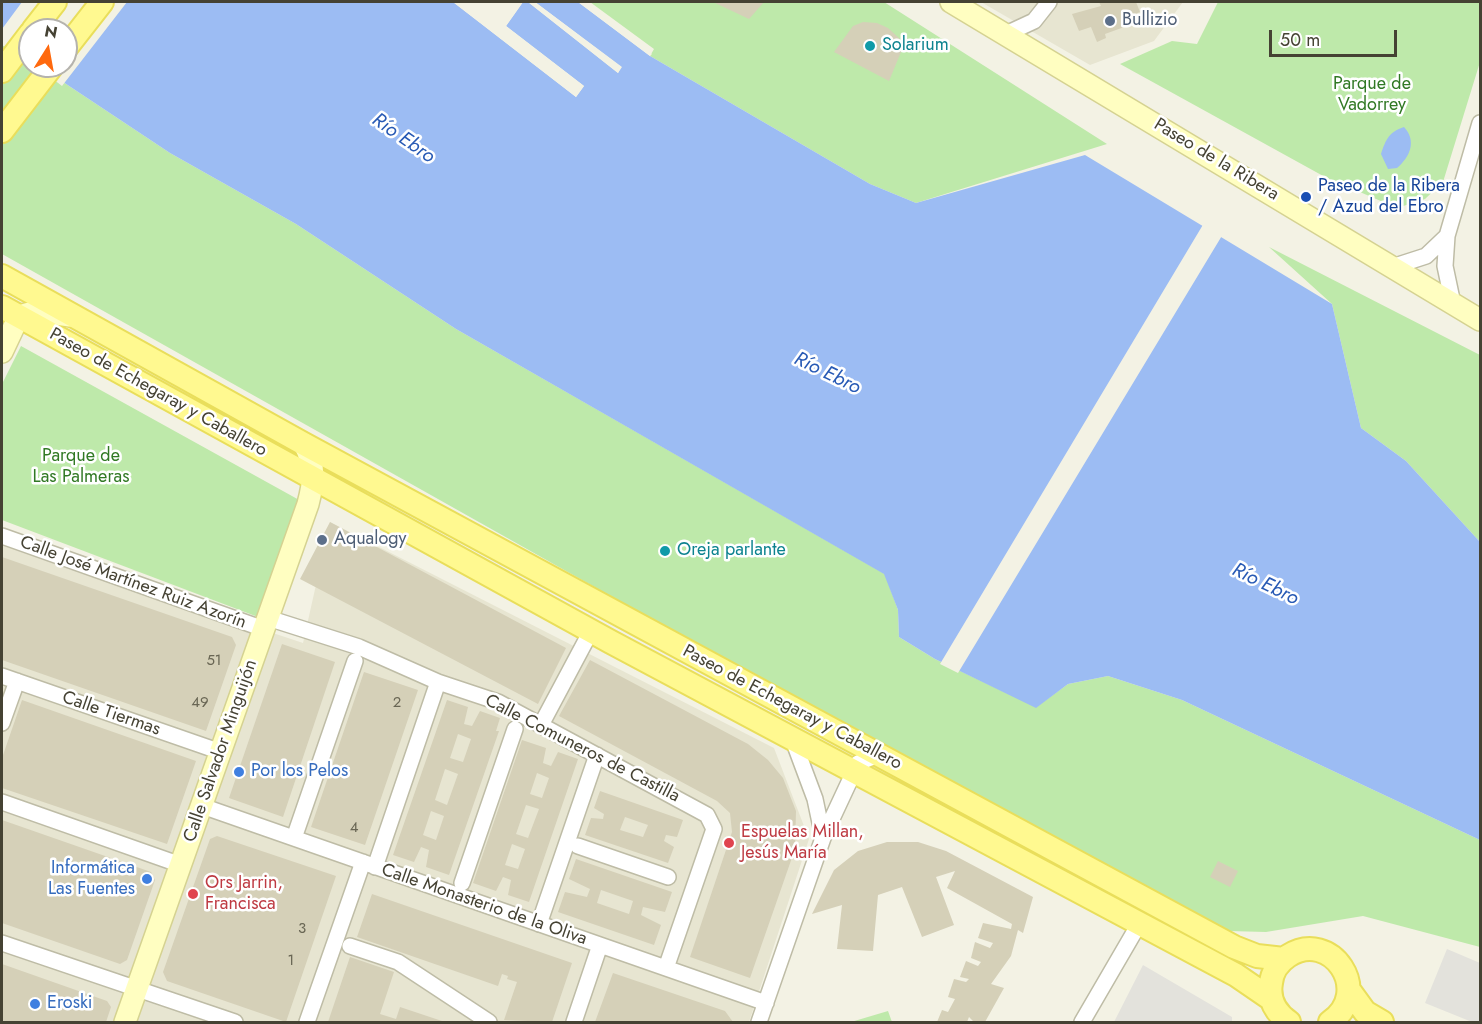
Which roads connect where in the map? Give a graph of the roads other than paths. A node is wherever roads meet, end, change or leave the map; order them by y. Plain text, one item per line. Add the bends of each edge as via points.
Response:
1 (55, 2) edge
2 (102, 2) edge
3 (951, 2) edge
4 (1048, 2) edge
5 (42, 18) edge
6 (1034, 21) junction
7 (78, 33) edge
8 (1006, 34) junction
9 (18, 50) edge
10 (1034, 51) junction
11 (2, 71) edge
12 (43, 78) edge
13 (1480, 123) edge
14 (2, 131) edge
15 (1447, 236) junction
16 (1395, 266) junction
17 (2, 276) edge
18 (1453, 304) junction
19 (10, 312) edge
20 (73, 316) junction
21 (1480, 320) edge
22 (2, 352) edge
23 (304, 444) junction
24 (314, 479) junction
25 (2, 536) edge
26 (266, 624) junction
27 (591, 631) junction
28 (355, 661) dead end
29 (2, 676) edge
30 (16, 681) junction
31 (438, 682) junction
32 (2, 723) edge
33 (541, 725) junction
34 (515, 729) dead end
35 (793, 740) junction
36 (220, 752) junction
37 (597, 755) junction
38 (878, 755) junction
39 (852, 772) junction
40 (2, 802) edge
41 (202, 806) junction
42 (294, 838) junction
43 (823, 838) junction
44 (578, 846) dead end
45 (369, 864) junction
46 (181, 865) junction
47 (668, 877) dead end
48 (462, 883) dead end
49 (539, 924) junction
50 (1139, 924) junction
51 (2, 943) edge
52 (600, 945) junction
53 (350, 946) dead end
54 (1284, 959) junction
55 (666, 968) junction
56 (137, 990) junction
57 (1349, 990) junction
58 (766, 1003) junction
59 (1278, 1013) edge
60 (227, 1021) edge
61 (125, 1023) edge
62 (307, 1023) edge
63 (489, 1023) edge
64 (574, 1023) edge
65 (759, 1023) edge
66 (1082, 1023) edge
67 (1330, 1023) edge
68 (1382, 1023) edge

1 - 5 main road
2 - 7 main road
3 - 8 street, Paseo de la Ribera
4 - 6 street
6 - 8 street
6 - 10 street
8 - 10 street, Paseo de la Ribera
9 - 11 main road
10 - 16 street, Paseo de la Ribera
12 - 14 main road
13 - 15 street
15 - 16 street via 1426,256
15 - 18 street via 1445,266
16 - 18 street, Paseo de la Ribera
17 - 20 main road, Paseo de Echegaray y Caballero
18 - 21 street, Paseo de la Ribera
19 - 20 street
19 - 22 street
19 - 24 main road, Paseo de Echegaray y Caballero
20 - 23 main road, Paseo de Echegaray y Caballero
23 - 24 street via 312,461
23 - 38 main road, Paseo de Echegaray y Caballero
24 - 26 street, Calle Salvador Minguijón
24 - 27 main road, Paseo de Echegaray y Caballero
25 - 26 street, Calle José Martínez Ruiz Azorín
26 - 31 street, Calle Comuneros de Castilla via 359,647
26 - 36 street, Calle Salvador Minguijón
27 - 33 street
27 - 35 main road, Paseo de Echegaray y Caballero
28 - 42 street
29 - 30 street, Calle Tiermas
30 - 32 street
30 - 36 street, Calle Tiermas
31 - 33 street, Calle Comuneros de Castilla via 498,702
31 - 45 street
33 - 37 street, Calle Comuneros de Castilla
34 - 48 street
35 - 39 main road, Paseo de Echegaray y Caballero
35 - 43 street via 815,800
36 - 41 street, Calle Salvador Minguijón
37 - 49 street
37 - 55 street, Calle Comuneros de Castilla via 707,815 713,822 714,829
38 - 39 street via 863,759
38 - 54 main road, Paseo de Echegaray y Caballero via 1234,947 1257,956
39 - 43 street
39 - 50 main road, Paseo de Echegaray y Caballero
40 - 46 street
41 - 42 street, Calle Monasterio de la Oliva
41 - 46 street, Calle Salvador Minguijón
42 - 45 street, Calle Monasterio de la Oliva
43 - 58 street
44 - 47 street
45 - 49 street, Calle Monasterio de la Oliva
45 - 62 street
46 - 56 street, Calle Salvador Minguijón
49 - 52 street, Calle Monasterio de la Oliva
50 - 59 main road, Paseo de Echegaray y Caballero via 1252,984
50 - 66 street
51 - 56 street
52 - 55 street, Calle Monasterio de la Oliva
52 - 64 street
53 - 63 street via 398,962
54 - 57 main road via 1304,950 1331,956 1344,969
54 - 59 main road via 1271,981
55 - 58 street, Calle Monasterio de la Oliva
56 - 60 street
56 - 61 street, Calle Salvador Minguijón
57 - 67 main road via 1342,1010
57 - 68 main road via 1365,1012
58 - 65 street

